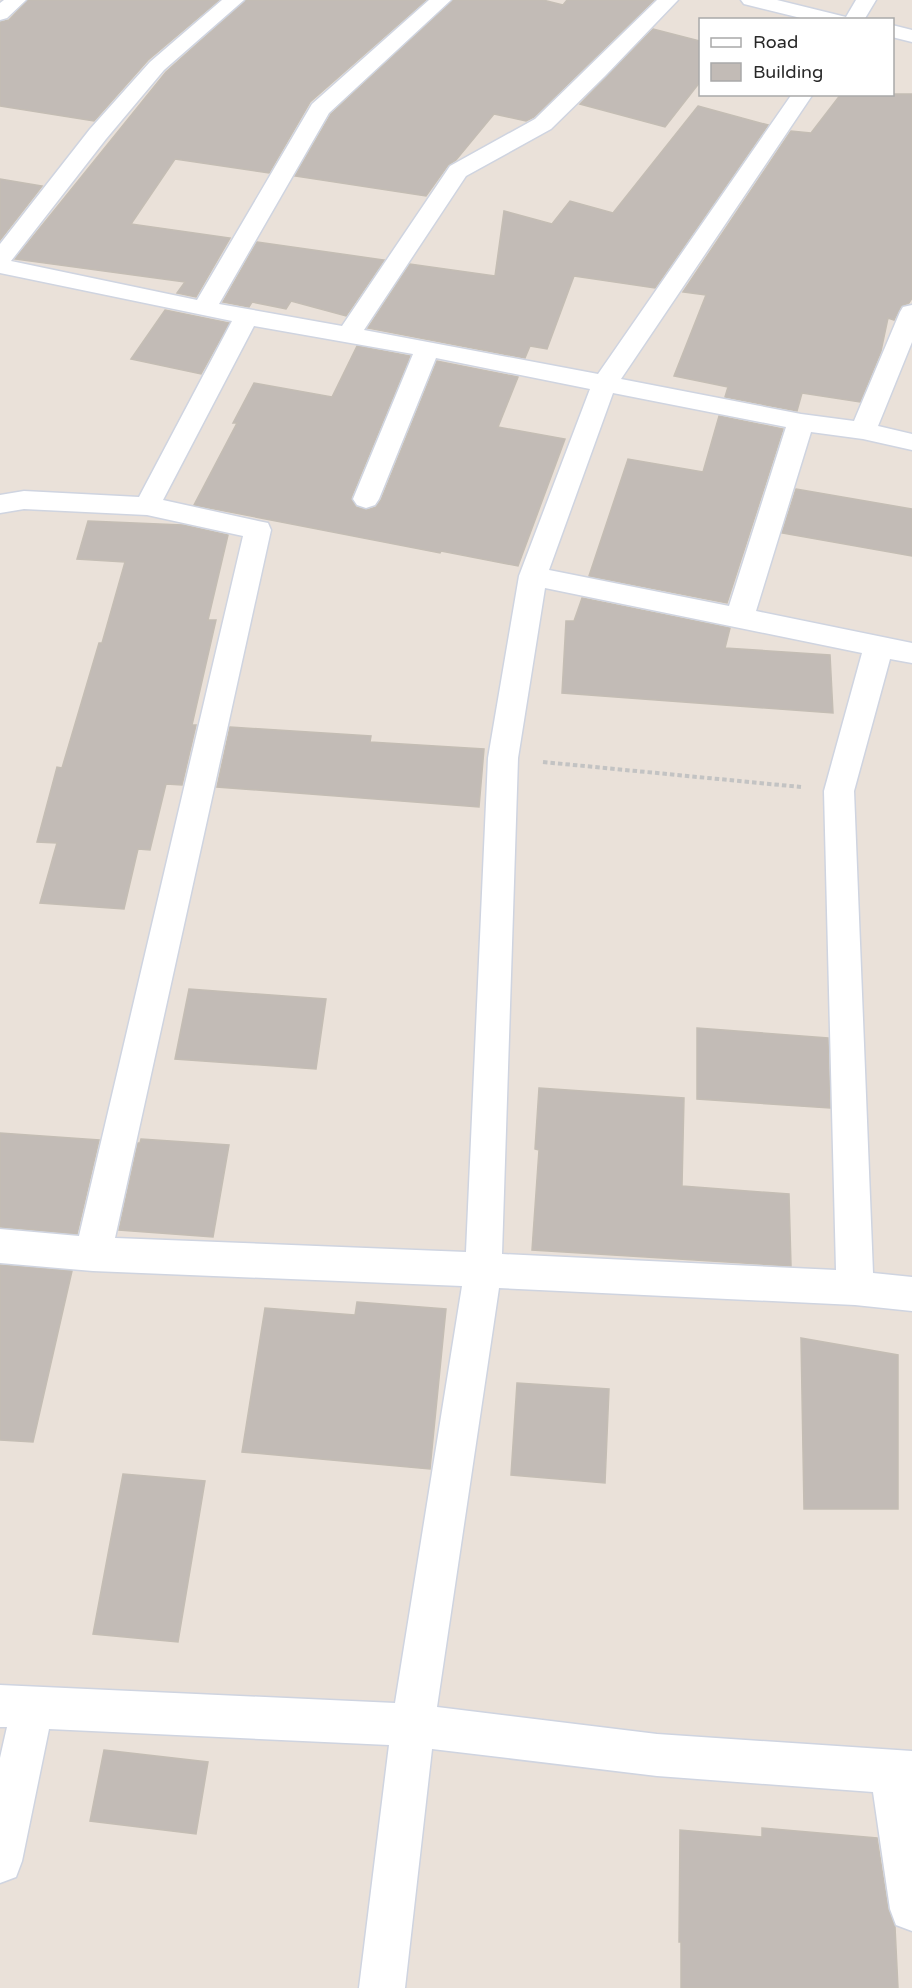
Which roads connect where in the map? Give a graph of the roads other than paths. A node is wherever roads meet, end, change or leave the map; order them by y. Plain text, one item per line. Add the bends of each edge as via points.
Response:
1 (16, 0) edge
2 (234, 0) edge
3 (441, 0) edge
4 (668, 0) edge
5 (751, 0) edge
6 (866, 0) edge
7 (0, 14) edge
8 (829, 18) edge
9 (855, 18) edge
10 (894, 32) edge
11 (912, 36) edge
12 (802, 96) edge
13 (0, 259) edge
14 (0, 266) edge
15 (205, 307) junction
16 (912, 313) edge
17 (246, 317) junction
18 (348, 336) junction
19 (427, 349) junction
20 (604, 385) junction
21 (801, 422) junction
22 (863, 431) junction
23 (912, 442) edge
24 (366, 499) dead end
25 (0, 504) edge
26 (147, 506) junction
27 (533, 576) junction
28 (739, 619) junction
29 (879, 645) junction
30 (912, 653) edge
31 (0, 1246) edge
32 (93, 1254) junction
33 (483, 1270) junction
34 (855, 1288) junction
35 (912, 1294) edge
36 (16, 1707) edge
37 (412, 1725) junction
38 (902, 1772) edge
39 (0, 1861) edge
40 (912, 1909) edge
41 (382, 1988) edge

1 - 7 street
2 - 13 street via 158,66 98,134
3 - 15 street via 320,109
4 - 18 street via 543,124 458,171
5 - 8 street
6 - 9 street
10 - 11 street
12 - 20 street
14 - 15 street
15 - 17 street
16 - 22 street
17 - 18 street
17 - 26 street
18 - 19 street
19 - 20 street
19 - 24 street
20 - 21 street
20 - 27 street
21 - 22 street
21 - 28 street
22 - 23 street
25 - 26 street via 24,500
26 - 32 street via 258,530
27 - 28 street
27 - 33 street via 503,758
28 - 29 street
29 - 30 street
29 - 34 street via 838,791
31 - 32 street
32 - 33 street
33 - 34 street
33 - 37 street
34 - 35 street
36 - 37 street
36 - 39 street
37 - 38 street via 657,1755
37 - 41 street
38 - 40 street

